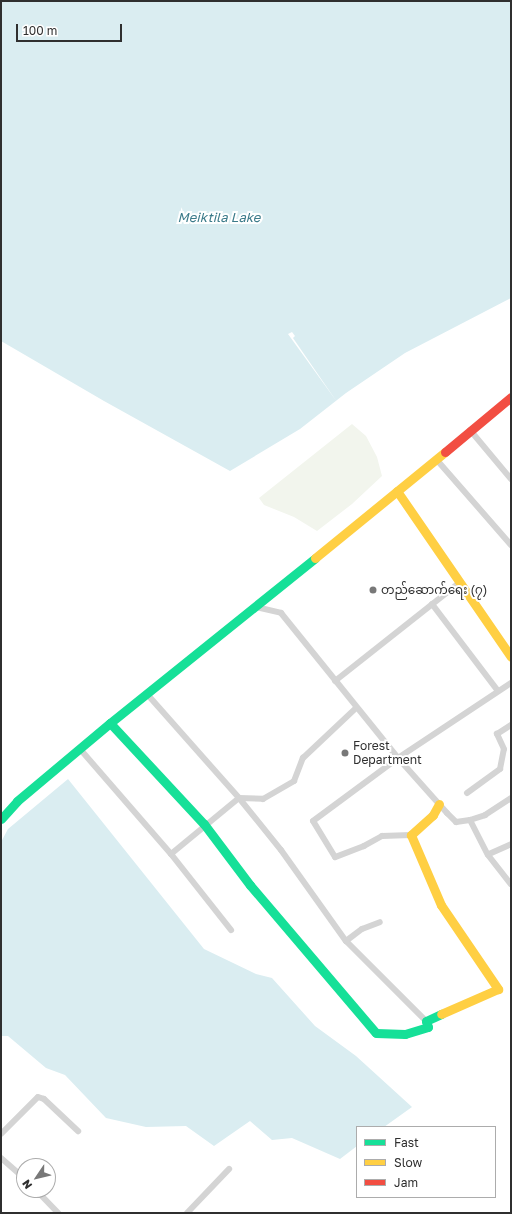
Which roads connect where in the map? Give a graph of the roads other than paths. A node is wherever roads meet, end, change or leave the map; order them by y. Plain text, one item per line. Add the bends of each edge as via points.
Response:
1 (511, 397) edge
2 (470, 430) junction
3 (436, 459) junction
4 (511, 479) edge
5 (397, 491) junction
6 (511, 544) edge
7 (458, 584) junction
8 (432, 604) junction
9 (256, 607) junction
10 (511, 657) edge
11 (335, 681) junction
12 (511, 683) edge
13 (498, 691) junction
14 (147, 694) junction
15 (356, 708) junction
16 (110, 723) junction
17 (511, 725) edge
18 (80, 749) junction
19 (398, 758) junction
20 (467, 793) dead end
21 (239, 798) junction
22 (511, 798) edge
23 (439, 804) junction
24 (1, 819) edge
25 (470, 820) junction
26 (204, 824) junction
27 (411, 835) junction
28 (511, 844) edge
29 (171, 854) junction
30 (489, 854) junction
31 (511, 884) edge
32 (380, 922) dead end
33 (232, 930) dead end
34 (346, 941) junction
35 (426, 1021) junction
36 (78, 1131) dead end
37 (1, 1134) edge
38 (1, 1158) edge
39 (229, 1169) dead end
40 (16, 1171) edge
41 (44, 1198) edge
42 (58, 1213) edge
43 (187, 1213) edge

1 - 2 street
2 - 3 street
2 - 4 street
3 - 5 street
3 - 6 street
5 - 7 street
5 - 9 street
7 - 8 street
7 - 10 street
8 - 11 street
8 - 13 street
9 - 11 street via 281,613
9 - 14 street
11 - 15 street
12 - 13 street
13 - 19 street
14 - 16 street
14 - 21 street
15 - 19 street
15 - 21 street via 303,758 294,781 263,799
16 - 18 street
16 - 26 street
17 - 20 street via 497,734 504,749 500,769
18 - 24 street via 17,801
18 - 29 street
19 - 23 street
19 - 27 street via 313,821 334,857 382,836
21 - 26 street
21 - 34 street via 281,850
22 - 25 street via 485,815
23 - 25 street via 456,822
23 - 27 street via 433,814
25 - 30 street
26 - 29 street
26 - 35 street via 250,885 376,1033 405,1034 428,1026
27 - 35 street via 441,905 498,988
28 - 30 street
29 - 33 street
30 - 31 street
32 - 34 street via 362,929
34 - 35 street
36 - 37 street via 44,1098 38,1097
38 - 40 street
39 - 43 street
41 - 42 street

